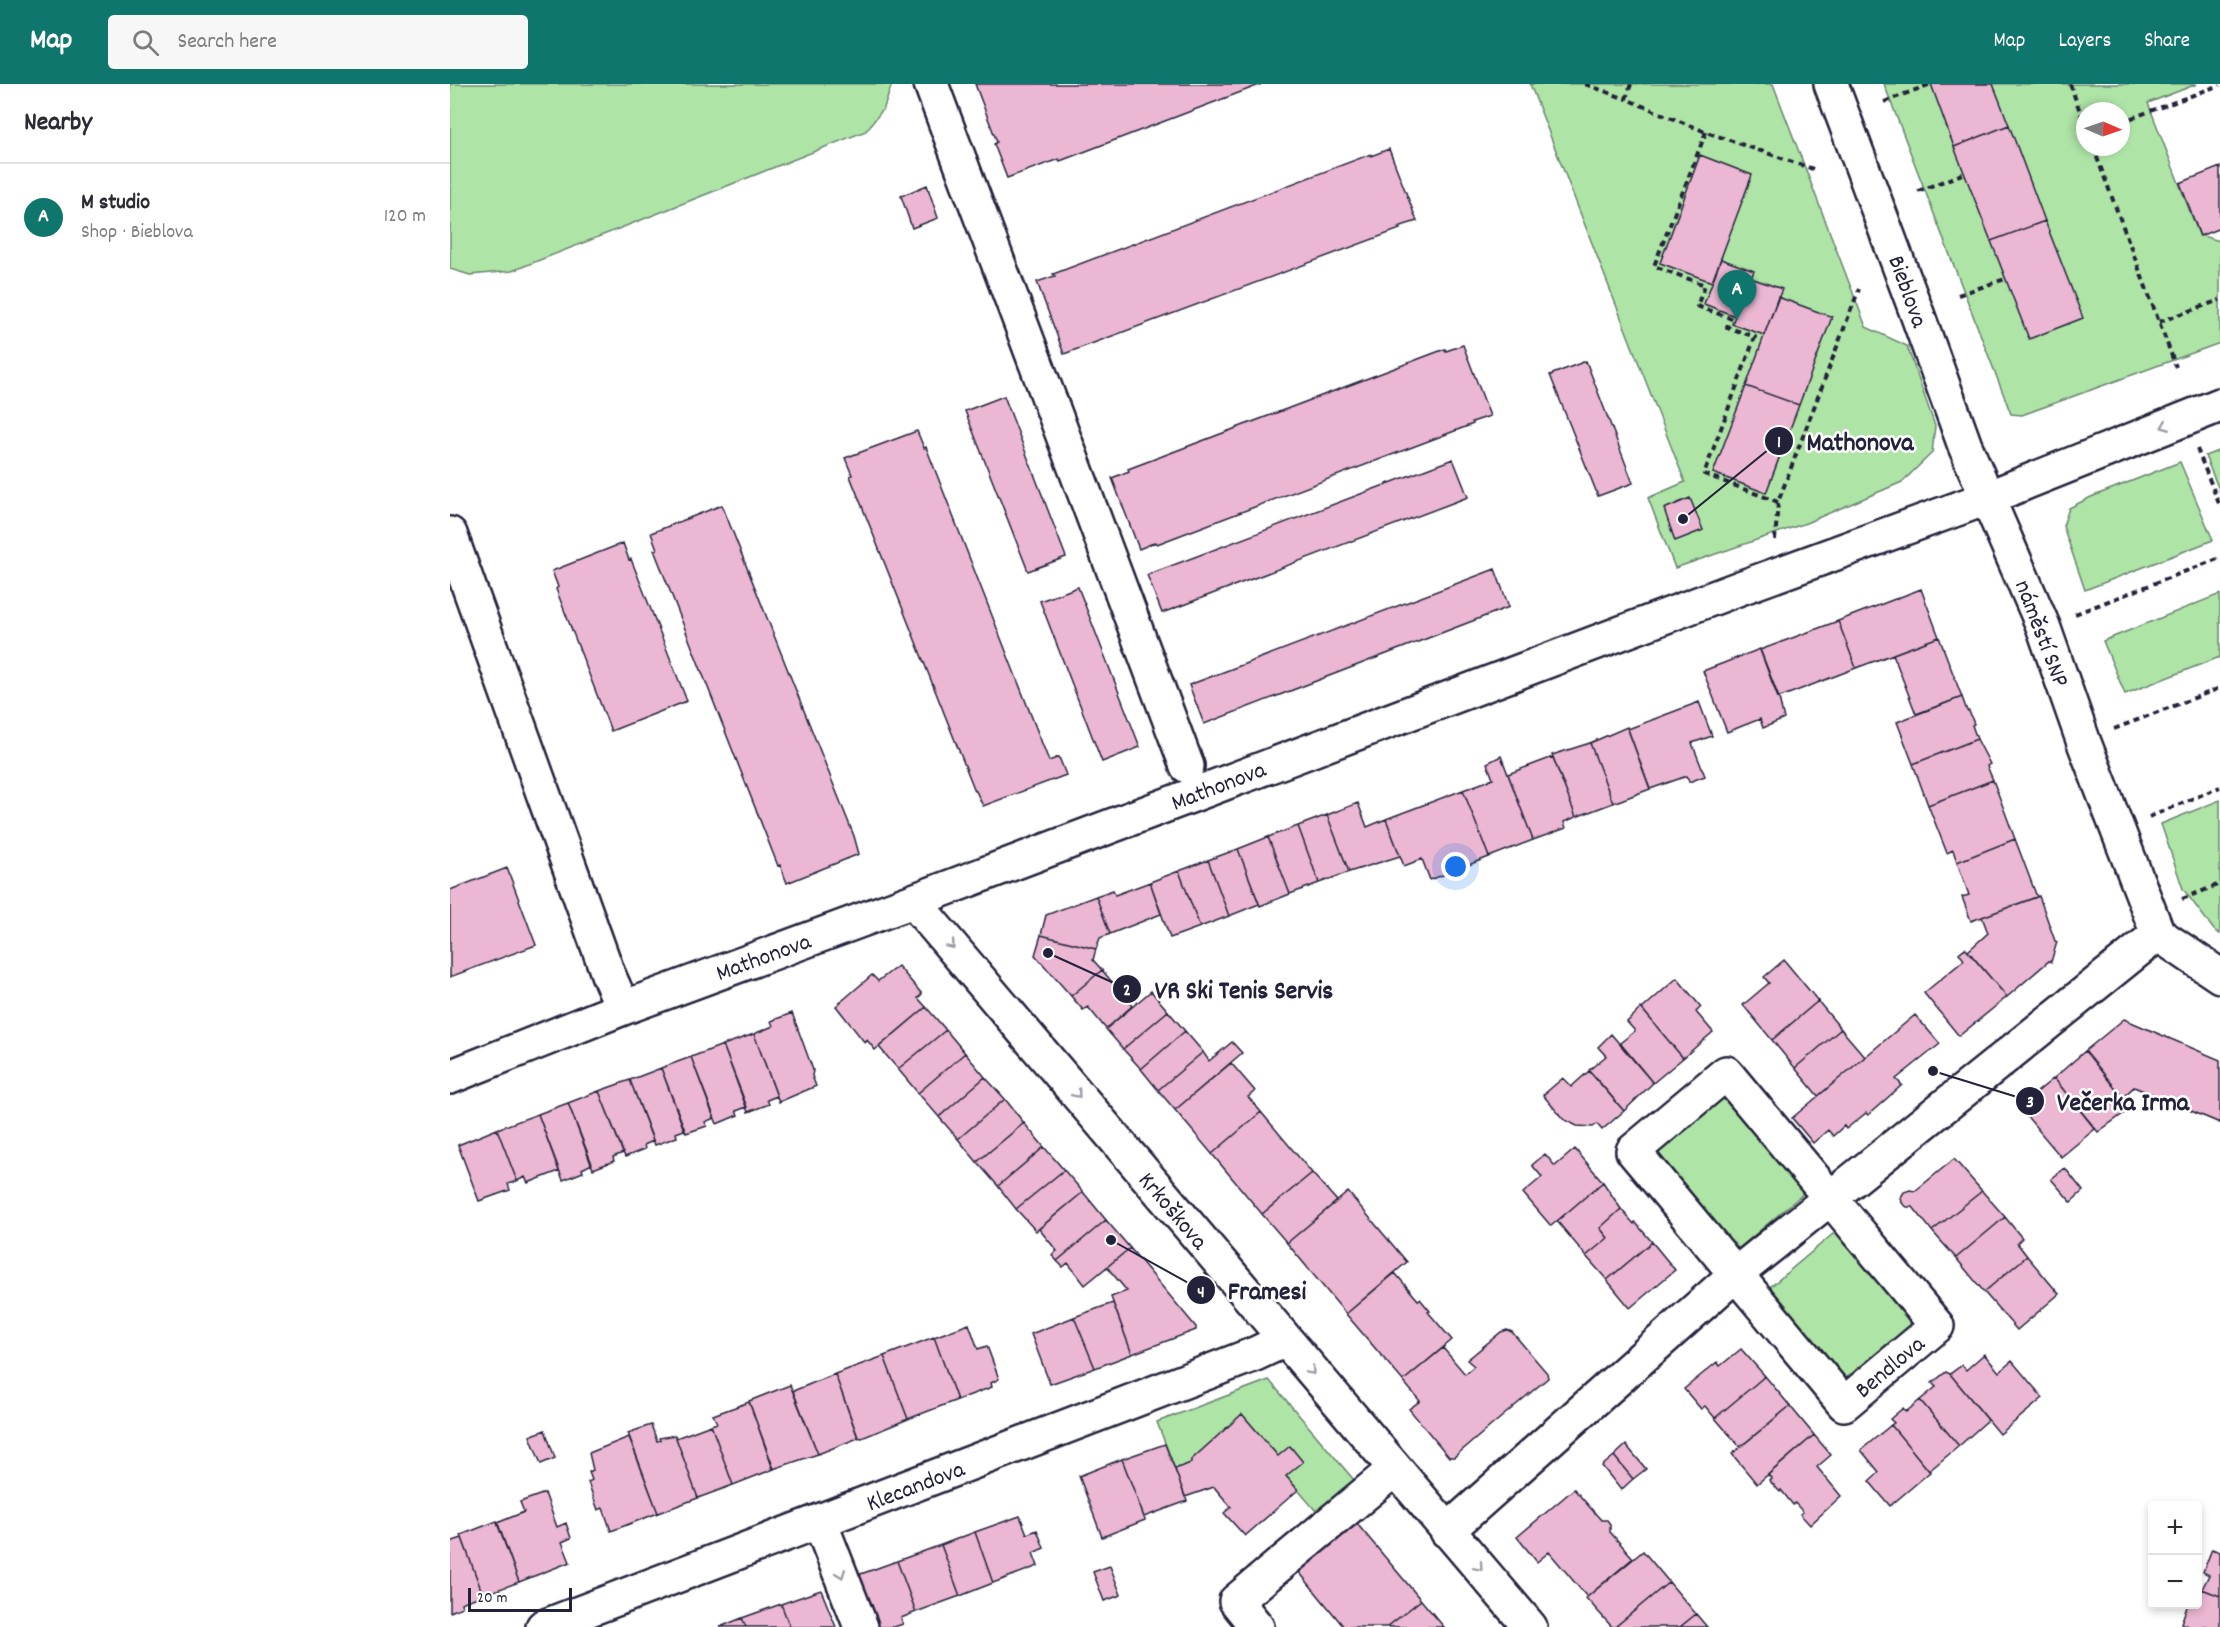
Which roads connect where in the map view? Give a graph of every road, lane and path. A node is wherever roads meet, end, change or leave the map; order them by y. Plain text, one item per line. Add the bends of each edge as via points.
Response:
1 (931, 84) edge
2 (1585, 84) edge
3 (1631, 84) edge
4 (1831, 84) edge
5 (1931, 84) edge
6 (2070, 84) edge
7 (2220, 85) edge
8 (1626, 99) junction
9 (1884, 102) dead end
10 (2077, 102) edge
11 (2130, 119) edge
12 (1706, 132) junction
13 (2096, 156) edge
14 (1813, 169) dead end
15 (1965, 174) dead end
16 (1918, 191) dead end
17 (2005, 279) dead end
18 (1858, 289) dead end
19 (1958, 295) dead end
20 (2220, 300) edge
21 (2159, 322) junction
22 (2176, 367) dead end
23 (2220, 405) edge
24 (2184, 418) junction
25 (1987, 498) junction
26 (1778, 502) junction
27 (2220, 506) edge
28 (450, 534) edge
29 (1775, 545) dead end
30 (2220, 558) edge
31 (2043, 626) junction
32 (2220, 688) edge
33 (2083, 740) junction
34 (1187, 766) dead end
35 (2220, 787) edge
36 (2117, 828) junction
37 (2220, 884) edge
38 (913, 901) junction
39 (2154, 923) junction
40 (2220, 976) edge
41 (622, 1008) junction
42 (450, 1077) edge
43 (1830, 1198) junction
44 (1736, 1274) junction
45 (1285, 1340) junction
46 (1395, 1469) junction
47 (820, 1522) junction
48 (1447, 1531) junction
49 (543, 1627) edge
50 (861, 1627) edge
51 (1257, 1627) edge
52 (1530, 1627) edge

1 - 34 street
2 - 8 path
3 - 8 path
4 - 25 street, Bieblova
5 - 9 path
6 - 10 path
7 - 11 path
8 - 12 path
12 - 14 path
12 - 26 path via 1654,266 1705,285 1697,306 1730,318 1727,327 1755,337 1704,474
13 - 21 path
15 - 16 path
17 - 19 path
18 - 26 path
20 - 21 path
21 - 22 path
23 - 24 street
24 -> 25 street
24 - 27 path
25 - 31 street, náměstí SNP
25 - 38 street, Mathonova
26 - 29 path
28 - 41 street
30 - 31 path
31 - 33 street, náměstí SNP
32 - 33 path
33 - 36 street, náměstí SNP
35 - 36 path
36 - 39 street, náměstí SNP
37 - 39 path
38 - 41 street, Mathonova
38 -> 45 street, Krkoškova
39 - 40 street
39 - 43 street
41 - 42 street, Mathonova
43 - 44 street
43 - 44 street, Bendlova via 1726,1073 1633,1151
43 - 44 street, Bendlova via 1937,1326 1844,1404
44 - 48 street
45 -> 46 street, Krkoškova
45 - 47 street, Klecandova
46 - 48 street, Krkoškova
46 - 51 street via 1236,1601
47 - 49 street, Klecandova
47 -> 50 street
48 -> 52 street, Krkoškova

